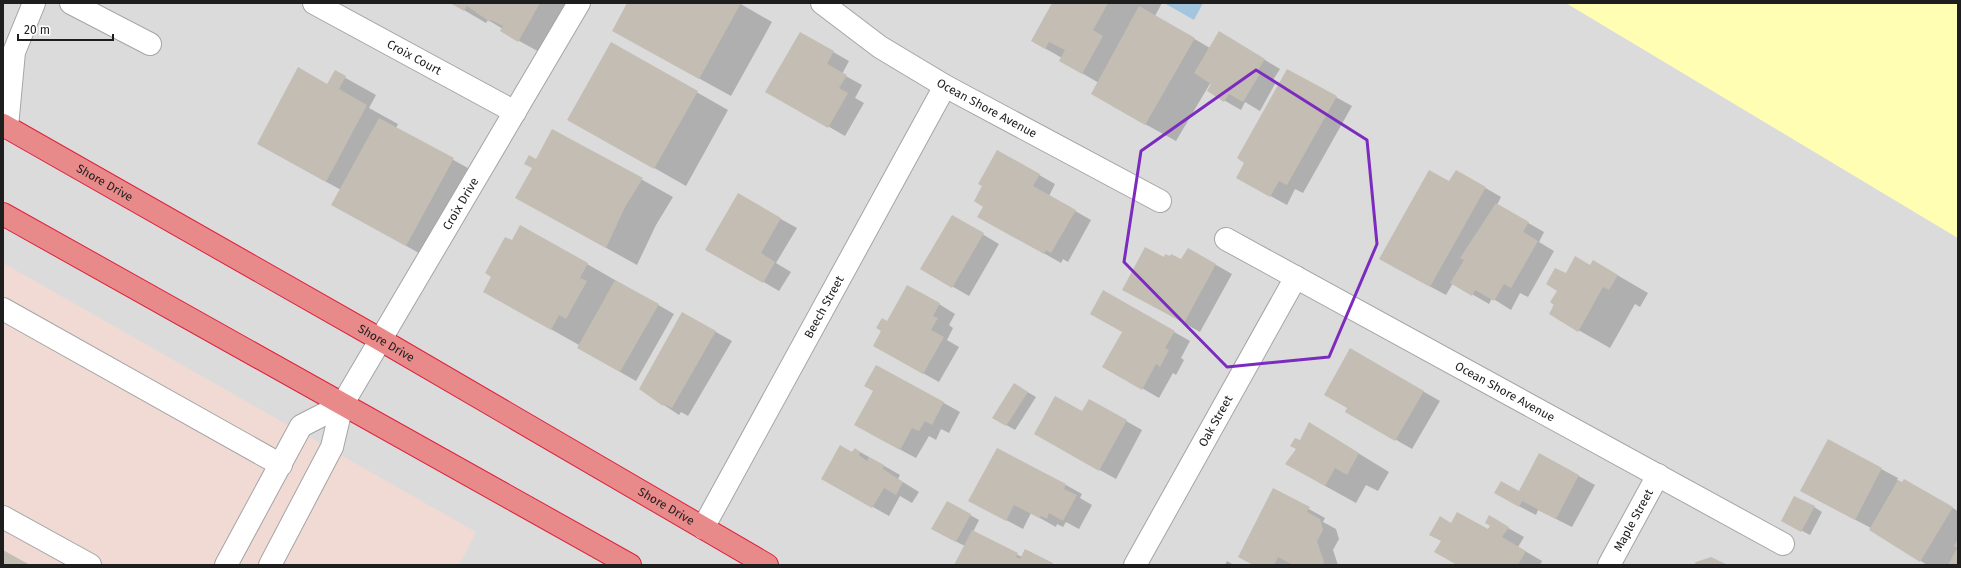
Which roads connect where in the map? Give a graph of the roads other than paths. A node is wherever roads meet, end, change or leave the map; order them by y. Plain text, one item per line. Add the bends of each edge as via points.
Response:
1 (34, 3) edge
2 (71, 3) edge
3 (314, 3) edge
4 (579, 3) edge
5 (822, 3) edge
6 (150, 44) dead end
7 (945, 86) junction
8 (515, 112) junction
9 (5, 126) edge
10 (1160, 200) dead end
11 (4, 214) edge
12 (1226, 239) dead end
13 (1296, 277) junction
14 (3, 309) edge
15 (381, 340) junction
16 (342, 404) junction
17 (281, 465) junction
18 (1658, 475) junction
19 (3, 517) edge
20 (703, 528) junction
21 (1784, 544) dead end
22 (90, 565) edge
23 (226, 565) edge
24 (270, 565) edge
25 (630, 565) edge
26 (767, 565) edge
27 (1135, 565) edge
28 (1609, 565) edge

1 - 9 street via 14,52
2 - 6 street
3 - 8 street, Croix Court
4 - 8 street, Croix Drive
5 - 7 street, Ocean Shore Avenue via 880,47
7 - 10 street, Ocean Shore Avenue
7 - 20 street, Beech Street
8 - 15 street, Croix Drive
9 - 15 highway, Shore Drive
11 - 16 highway
12 - 13 street, Ocean Shore Avenue
13 - 18 street, Ocean Shore Avenue
13 - 27 street, Oak Street
14 - 17 street
15 - 16 street, Croix Drive
15 - 20 highway, Shore Drive
16 - 17 street via 301,426
16 - 24 street via 332,447
16 - 25 highway
17 - 23 street
18 - 21 street, Ocean Shore Avenue
18 - 28 street, Maple Street
19 - 22 street
20 - 26 highway, Shore Drive

